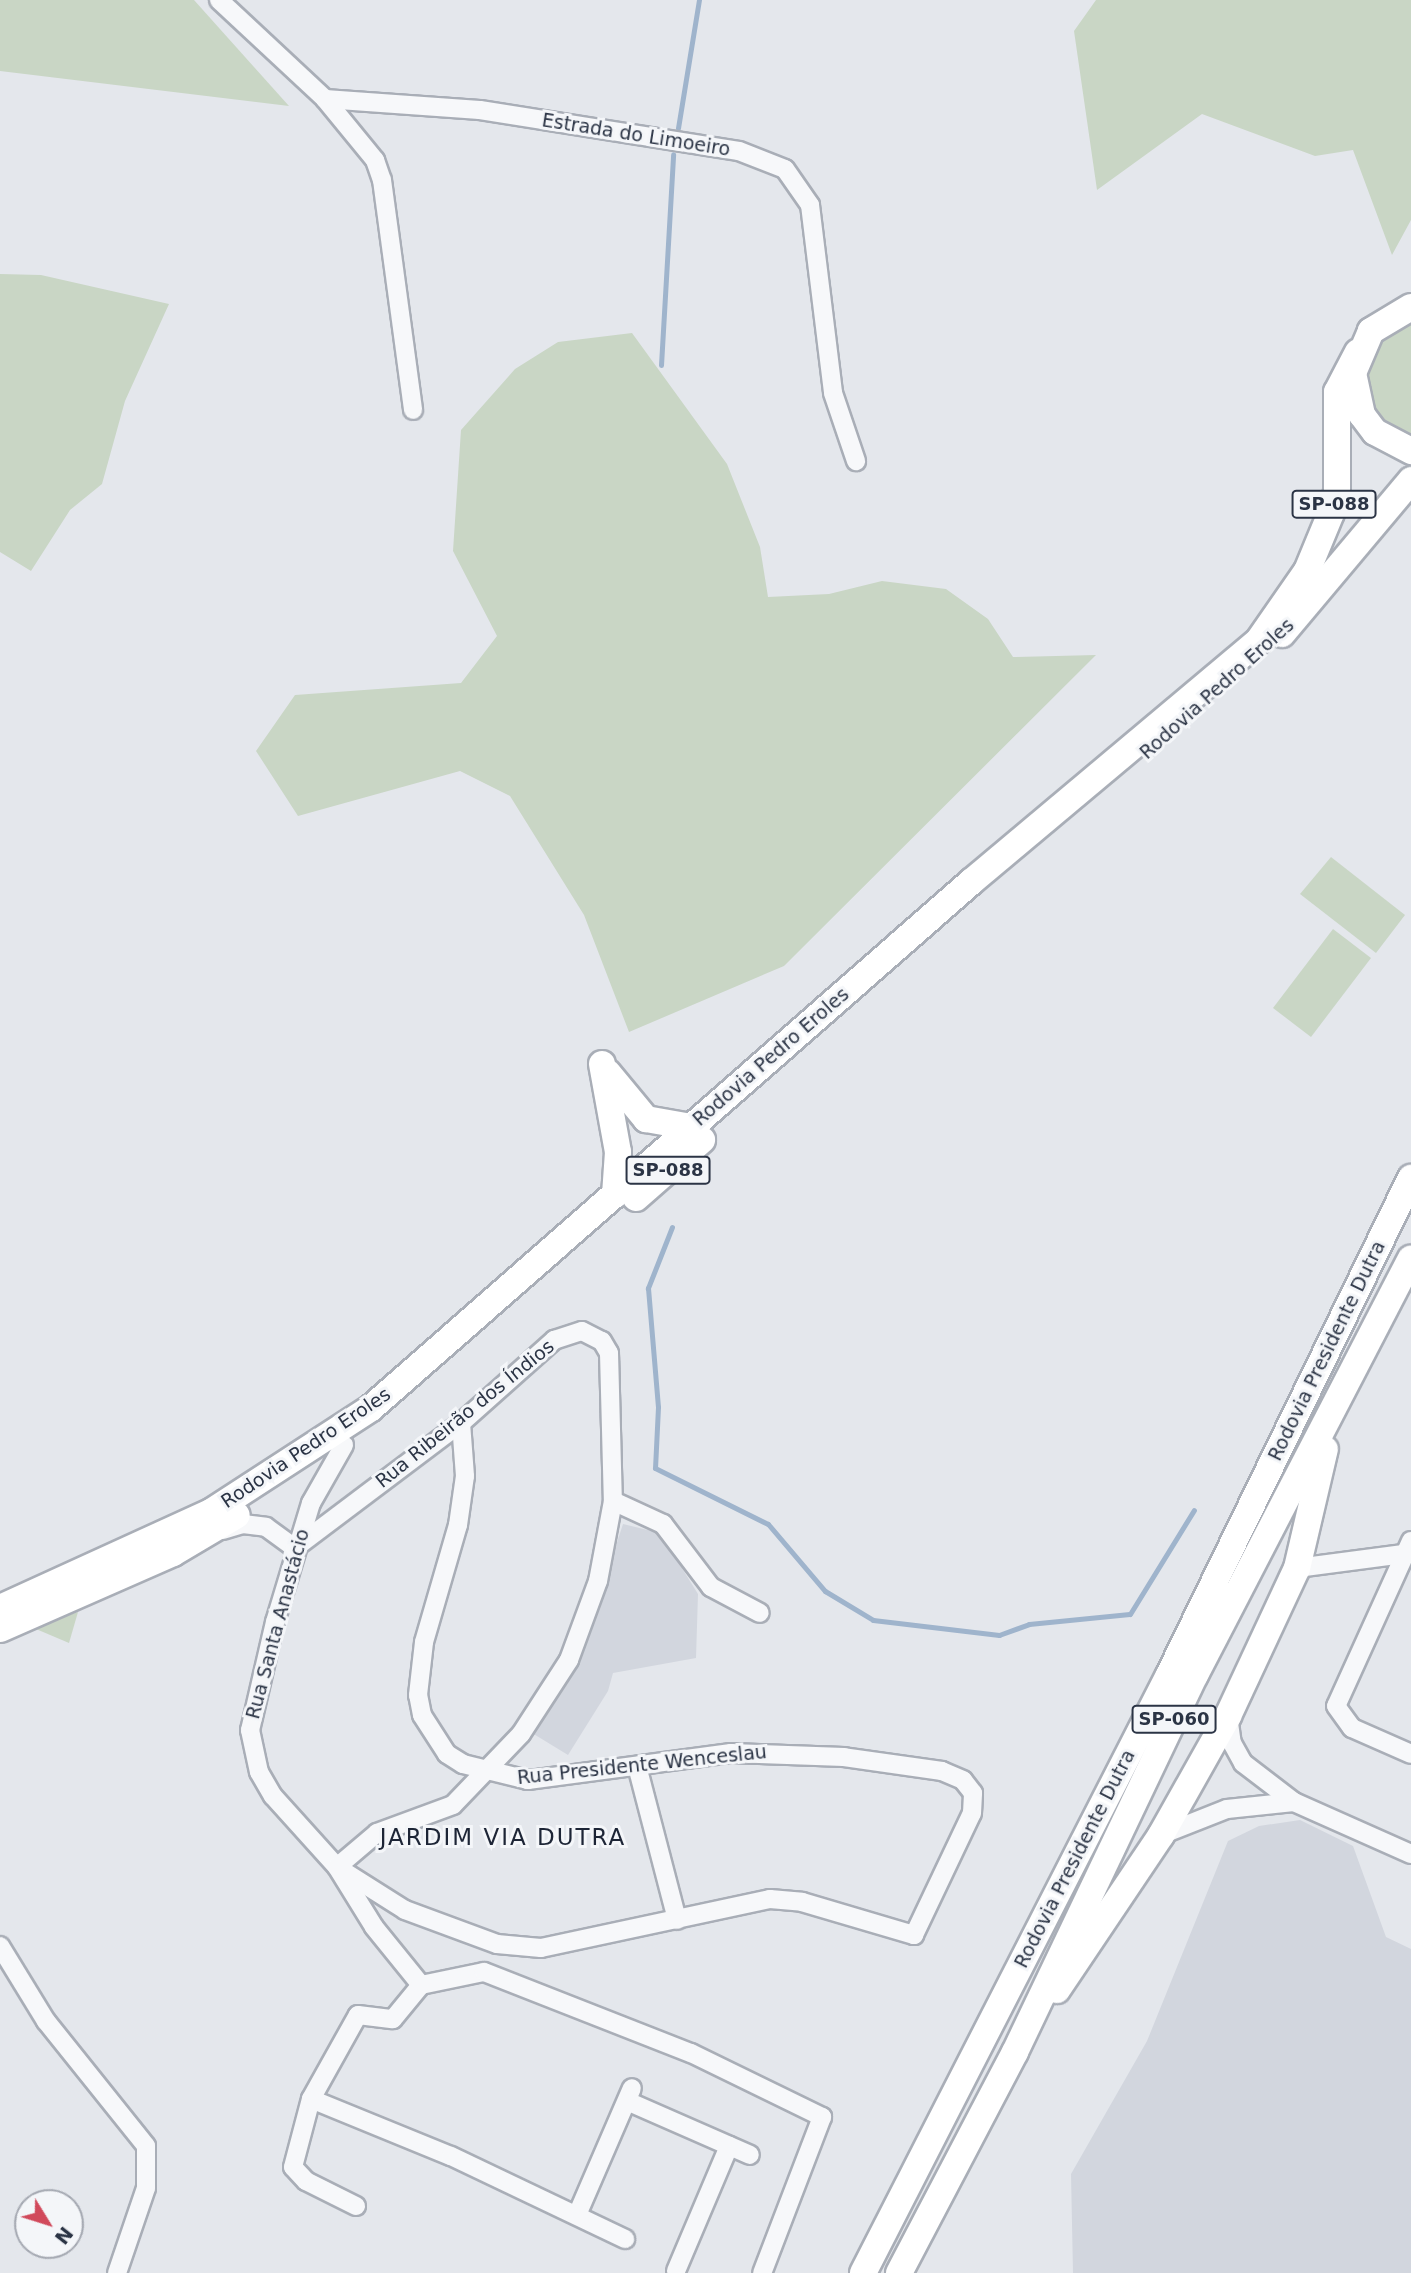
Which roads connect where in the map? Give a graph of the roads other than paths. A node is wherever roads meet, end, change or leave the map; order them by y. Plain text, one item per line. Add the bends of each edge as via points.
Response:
1 (219, 0) edge
2 (325, 99) junction
3 (1411, 307) edge
4 (1359, 352) junction
5 (412, 410) dead end
6 (1411, 451) edge
7 (856, 460) dead end
8 (1411, 480) edge
9 (691, 1127) junction
10 (1411, 1178) edge
11 (615, 1195) junction
12 (1411, 1259) edge
13 (1343, 1390) junction
14 (461, 1423) junction
15 (344, 1445) junction
16 (613, 1501) junction
17 (208, 1534) junction
18 (1411, 1534) edge
19 (295, 1548) junction
20 (1404, 1550) edge
21 (1297, 1568) junction
22 (0, 1608) edge
23 (760, 1612) dead end
24 (0, 1629) edge
25 (1228, 1716) junction
26 (1411, 1754) edge
27 (637, 1766) junction
28 (488, 1772) junction
29 (1294, 1802) junction
30 (1161, 1835) junction
31 (1411, 1854) edge
32 (337, 1867) junction
33 (677, 1920) junction
34 (0, 1946) edge
35 (421, 1985) junction
36 (1015, 2052) junction
37 (311, 2099) junction
38 (729, 2146) junction
39 (750, 2155) dead end
40 (356, 2206) dead end
41 (577, 2215) junction
42 (625, 2239) dead end
43 (676, 2271) dead end
44 (117, 2273) edge
45 (762, 2273) edge
46 (863, 2273) edge
47 (899, 2273) edge

1 - 2 street
2 - 5 street via 375,160 382,180
2 - 7 street, Estrada do Limoeiro via 480,110 739,151 785,169 810,205 833,393
3 - 4 highway, Rodovia Pedro Eroles / SP-088 via 1371,331
4 - 6 highway via 1354,384 1362,415 1375,432
4 - 9 highway, Rodovia Pedro Eroles / SP-088 via 1337,393 1338,492 1331,513 1307,571 1259,640
8 - 15 highway, Rodovia Pedro Eroles / SP-088 via 1283,633 1236,676 382,1420
9 - 11 highway, Rodovia Pedro Eroles / SP-088
9 - 11 highway via 646,1119 602,1064 618,1152
10 - 46 highway, Rodovia Presidente Dutra / SP-060 via 1169,1675
11 - 22 highway, Rodovia Pedro Eroles / SP-088 via 371,1408 283,1468 166,1535
12 - 13 highway, Rodovia Presidente Dutra / SP-060
13 - 21 highway
13 - 36 highway, Rodovia Presidente Dutra / SP-060 via 1195,1675
14 - 16 street, Rua Ribeirão dos Índios via 554,1340 591,1333 609,1353
14 - 19 street, Rua Ribeirão dos Índios
14 - 28 street, Rua Presidente Wenceslau via 465,1476 458,1525 424,1642 418,1695 422,1715 447,1754
15 - 17 highway, Rodovia Pedro Eroles / SP-088
15 - 19 street, Rua Santa Anastácio via 311,1503
16 - 23 street via 663,1524 711,1587
16 - 28 street, Rua Ribeirão dos Índios via 598,1581 569,1660 521,1734
17 - 19 street via 255,1525
17 - 24 highway, Rodovia Pedro Eroles / SP-088
18 - 20 street
19 - 32 street, Rua Santa Anastácio via 259,1685 251,1753 273,1796
20 - 21 street
20 - 26 street via 1336,1706 1352,1728
21 - 25 highway
25 - 29 street via 1232,1743 1243,1762
25 - 30 highway
27 - 28 street, Rua Presidente Wenceslau via 528,1780
27 - 33 street
27 - 33 street, Rua Presidente Wenceslau via 772,1751 942,1771 963,1780 974,1793 972,1813 918,1933 908,1935 802,1902 771,1899
28 - 32 street, Rua Ribeirão dos Índios via 443,1812 377,1833
29 - 30 street via 1227,1809
29 - 31 street
30 - 36 highway
32 - 33 street via 405,1910 497,1944 541,1948
32 - 35 street via 374,1927
34 - 44 street via 46,2021 146,2146 146,2188
35 - 37 street via 393,2019 358,2015
35 - 45 street via 484,1972 691,2053 822,2117
36 - 47 highway, Rodovia Presidente Dutra / SP-060
37 - 40 street via 293,2167 306,2181
37 - 41 street
38 - 39 street
38 - 41 street via 629,2094
38 - 43 street
41 - 42 street

